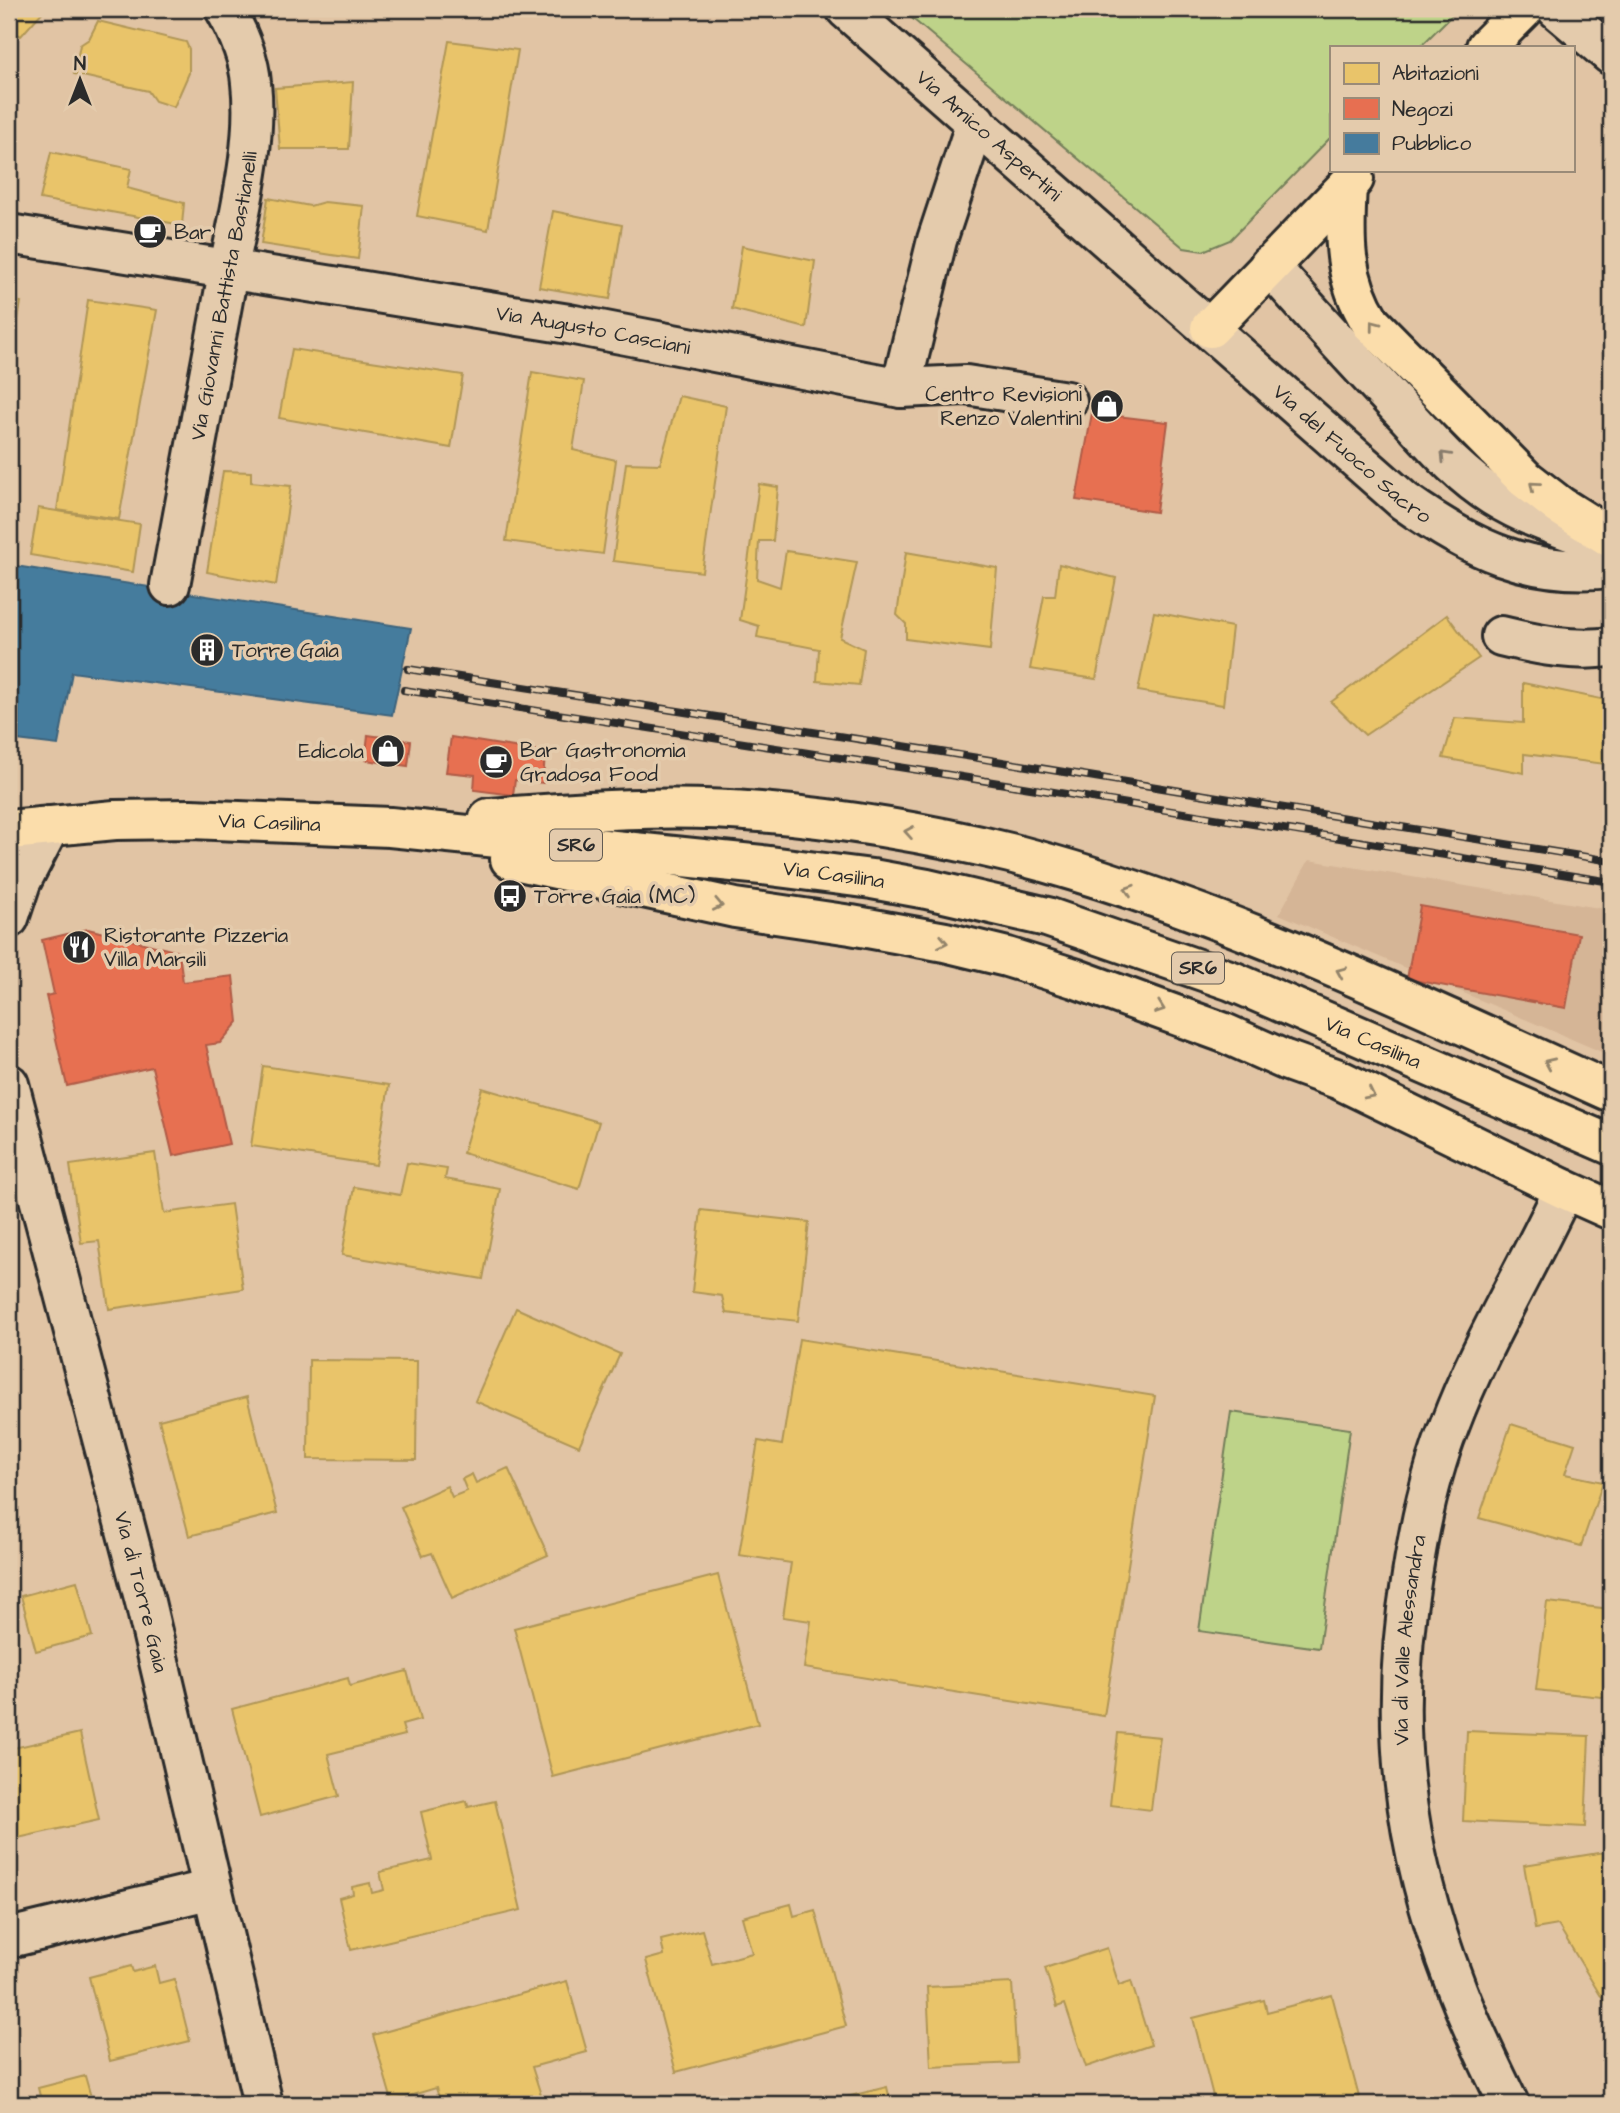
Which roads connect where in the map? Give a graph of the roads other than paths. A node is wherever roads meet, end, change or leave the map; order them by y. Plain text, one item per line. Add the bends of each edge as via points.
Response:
1 (226, 9) edge
2 (846, 9) edge
3 (1524, 9) edge
4 (1557, 9) edge
5 (1487, 46) edge
6 (1611, 55) edge
7 (976, 122) junction
8 (1355, 178) edge
9 (9, 234) edge
10 (1132, 260) joint
11 (1269, 265) junction
12 (229, 270) junction
13 (1210, 328) junction
14 (901, 388) junction
15 (1067, 401) dead end
16 (1611, 538) edge
17 (1611, 545) edge
18 (1611, 568) edge
19 (170, 585) dead end
20 (1501, 636) dead end
21 (1611, 647) edge
22 (50, 826) junction
23 (390, 827) junction
24 (9, 830) edge
25 (9, 918) edge
26 (9, 1084) edge
27 (1611, 1091) edge
28 (1611, 1145) edge
29 (1564, 1189) junction
30 (1611, 1210) edge
31 (212, 1889) junction
32 (9, 1938) edge
33 (263, 2104) edge
34 (1509, 2104) edge

1 - 12 street, Via Giovanni Battista Bastianelli via 246,60 253,107
2 - 7 street, Via Amico Aspertini
3 - 5 main road
4 - 6 street
7 - 10 street, Via Amico Aspertini
7 - 14 street via 937,240
8 - 11 main road
16 -> 8 main road via 1524,478 1371,323 1349,278 1345,244
9 - 12 street, Via Augusto Casciani
10 - 13 street, Via del Fuoco Sacro
11 - 13 main road
17 -> 11 street via 1516,509 1464,474
12 - 14 street, Via Augusto Casciani via 569,324
12 - 19 street, Via Giovanni Battista Bastianelli
13 - 18 street, Via del Fuoco Sacro via 1384,484 1443,527 1484,550 1521,562 1573,569
14 - 15 street, Via Augusto Casciani via 966,386
20 - 21 street via 1557,648
22 - 23 main road, Via Casilina / SR6 via 213,819
22 - 24 main road, Via Casilina / SR6
22 - 25 street via 21,882
27 -> 23 main road via 1198,913 1068,870 966,843 827,819 673,808 616,808
23 - 28 main road, Via Casilina / SR6 via 872,879 1047,917 1271,996
23 -> 29 main road via 510,859 735,908 851,925 1007,957 1209,1027 1338,1079
26 - 31 street, Via di Torre Gaia via 145,1602
29 - 30 main road
29 - 34 street, Via di Valle Alessandra via 1476,1361 1436,1461 1418,1538 1400,1675 1402,1771 1416,1860 1455,1986
31 - 32 street
31 - 33 street, Via di Torre Gaia

